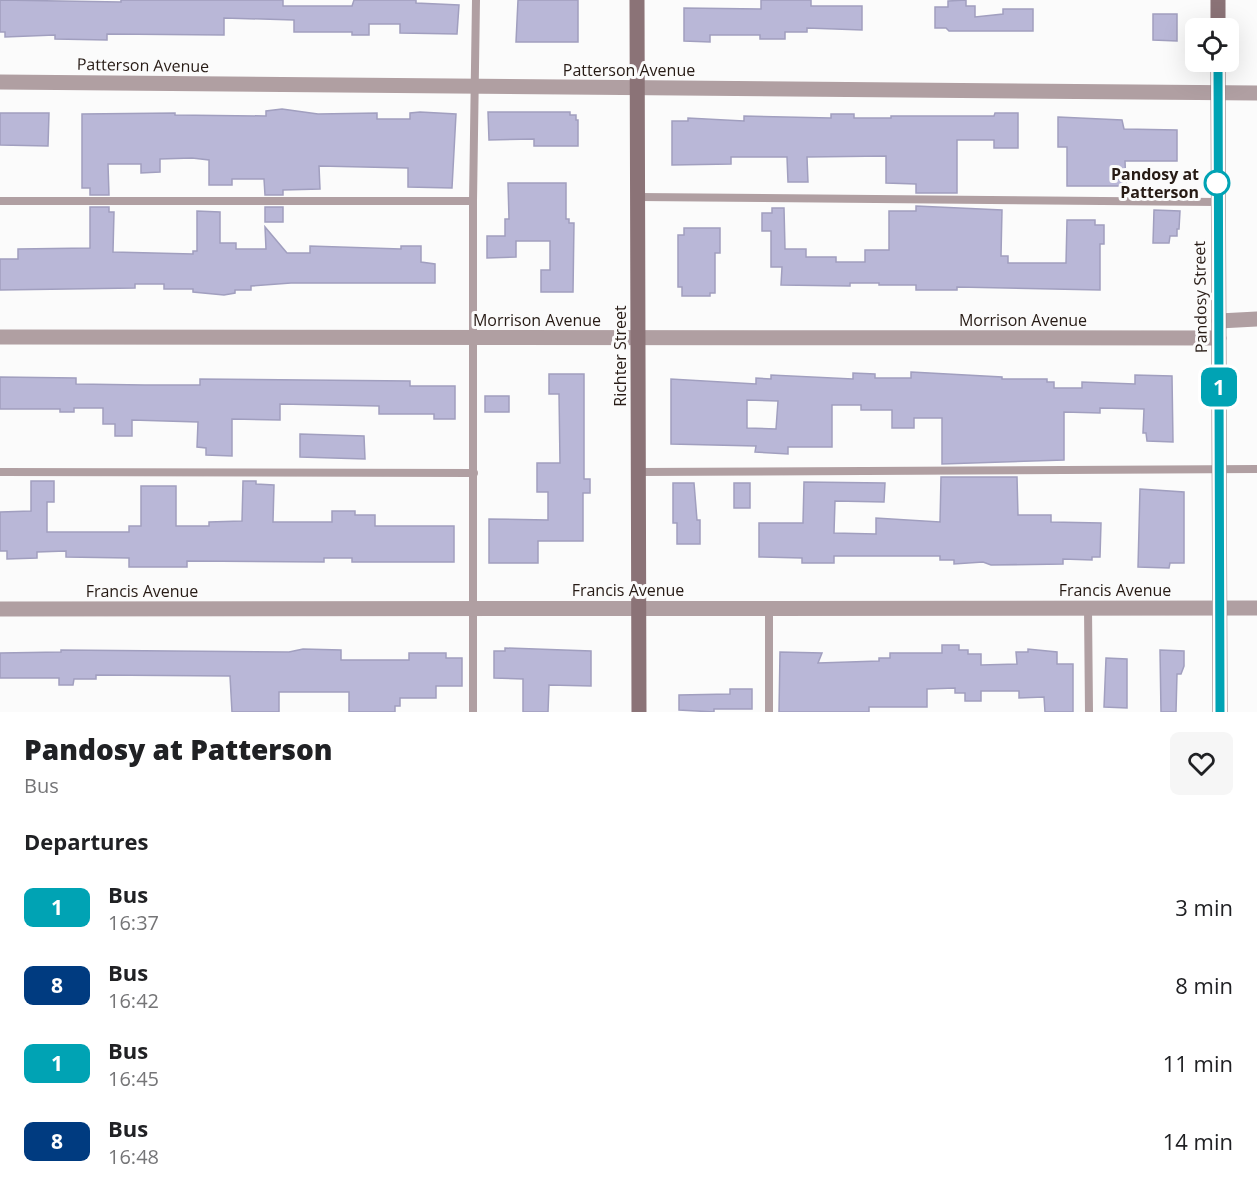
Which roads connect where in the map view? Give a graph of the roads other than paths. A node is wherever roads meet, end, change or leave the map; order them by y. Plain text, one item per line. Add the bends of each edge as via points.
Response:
1 (476, 0) edge
2 (637, 0) edge
3 (1218, 0) edge
4 (1218, 18) edge
5 (1218, 72) edge
6 (0, 82) edge
7 (637, 87) junction
8 (475, 88) junction
9 (1257, 93) edge
10 (1218, 94) junction
11 (638, 197) junction
12 (0, 201) edge
13 (473, 201) junction
14 (1217, 202) junction
15 (1257, 319) edge
16 (1219, 321) junction
17 (0, 337) edge
18 (638, 337) junction
19 (1219, 338) junction
20 (474, 339) junction
21 (1219, 469) junction
22 (1257, 469) edge
23 (0, 472) edge
24 (638, 472) junction
25 (474, 473) junction
26 (769, 607) junction
27 (639, 608) junction
28 (1088, 608) junction
29 (1220, 608) junction
30 (1257, 608) edge
31 (0, 609) edge
32 (472, 609) junction
33 (473, 712) edge
34 (639, 712) edge
35 (769, 712) edge
36 (1089, 712) edge
37 (1220, 712) edge

1 - 8 lane
2 - 7 main road, Richter Street
3 - 4 main road
5 - 10 main road, Pandosy Street
6 - 8 street, Patterson Avenue
7 - 8 street, Patterson Avenue
7 - 10 street, Patterson Avenue
7 - 11 main road, Richter Street
8 - 13 lane
9 - 10 street, Patterson Avenue
10 - 14 main road, Pandosy Street
11 - 14 lane
11 - 18 main road, Richter Street
12 - 13 lane
13 - 20 lane
14 - 16 main road, Pandosy Street
15 - 16 street
16 - 19 main road, Pandosy Street
17 - 20 street, Morrison Avenue
18 - 19 street, Morrison Avenue
18 - 20 street, Morrison Avenue
18 - 24 main road, Richter Street
19 - 21 main road, Pandosy Street
20 - 25 lane
21 - 22 lane
21 - 24 lane
21 - 29 main road, Pandosy Street
23 - 25 lane
24 - 27 main road, Richter Street
25 - 32 lane
26 - 27 street, Francis Avenue
26 - 28 street, Francis Avenue
26 - 35 lane
27 - 32 street, Francis Avenue
27 - 34 main road, Richter Street
28 - 29 street, Francis Avenue
28 - 36 lane
29 - 30 street, Francis Avenue
29 - 37 main road, Pandosy Street
31 - 32 street, Francis Avenue
32 - 33 lane

